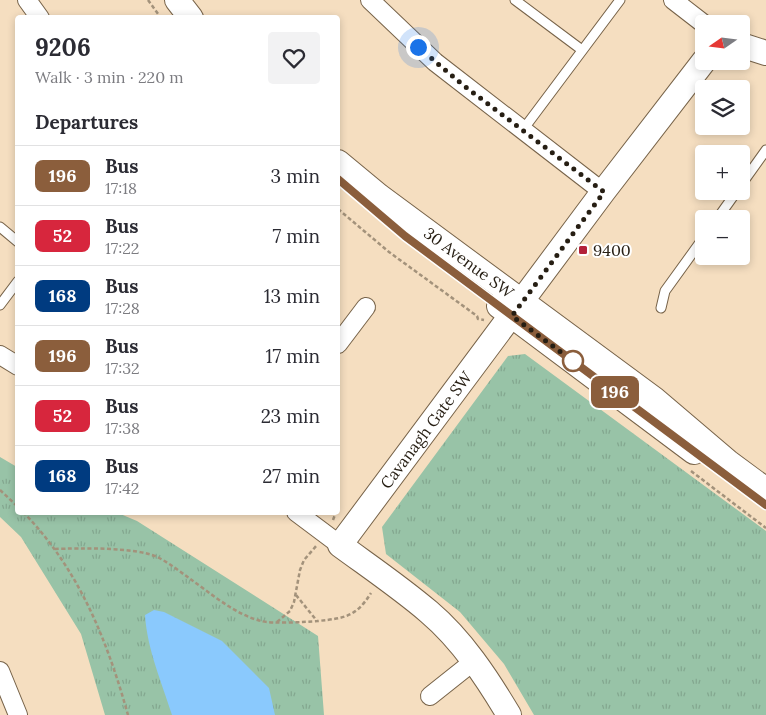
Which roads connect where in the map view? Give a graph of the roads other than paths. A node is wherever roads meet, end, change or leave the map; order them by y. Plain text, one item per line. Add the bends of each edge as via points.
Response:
1 (27, 0) edge
2 (176, 0) edge
3 (370, 0) edge
4 (515, 0) edge
5 (620, 0) edge
6 (673, 0) edge
7 (38, 15) edge
8 (188, 15) edge
9 (695, 17) edge
10 (750, 48) edge
11 (582, 50) junction
12 (766, 53) edge
13 (697, 70) edge
14 (522, 131) junction
15 (766, 150) edge
16 (340, 164) edge
17 (750, 172) edge
18 (340, 181) edge
19 (604, 192) junction
20 (0, 227) edge
21 (15, 240) edge
22 (695, 250) edge
23 (15, 285) edge
24 (0, 305) edge
25 (366, 306) dead end
26 (661, 308) dead end
27 (517, 309) junction
28 (340, 341) edge
29 (0, 355) edge
30 (15, 364) edge
31 (766, 490) edge
32 (766, 505) edge
33 (300, 515) edge
34 (340, 544) junction
35 (474, 661) junction
36 (0, 671) edge
37 (430, 696) dead end
38 (18, 715) edge
39 (509, 715) edge

1 - 7 street
2 - 8 main road
3 - 14 street via 435,62
4 - 11 lane
5 - 11 lane
6 - 9 street
10 - 12 main road
11 - 14 lane
13 - 19 main road, Cavanagh Gate SW
14 - 19 street
15 - 17 lane
16 - 27 main road, 30 Avenue SW
18 - 27 main road, 30 Avenue SW via 405,236
19 - 27 main road, Cavanagh Gate SW
20 - 21 lane
22 - 26 lane via 665,292
23 - 24 lane
25 - 28 street
27 - 31 main road, 30 Avenue SW via 654,399
27 - 32 main road, 30 Avenue SW
27 - 34 main road, Cavanagh Gate SW
29 - 30 street
33 - 34 street
34 - 35 main road via 430,613
35 - 37 street
35 - 39 main road
36 - 38 street

